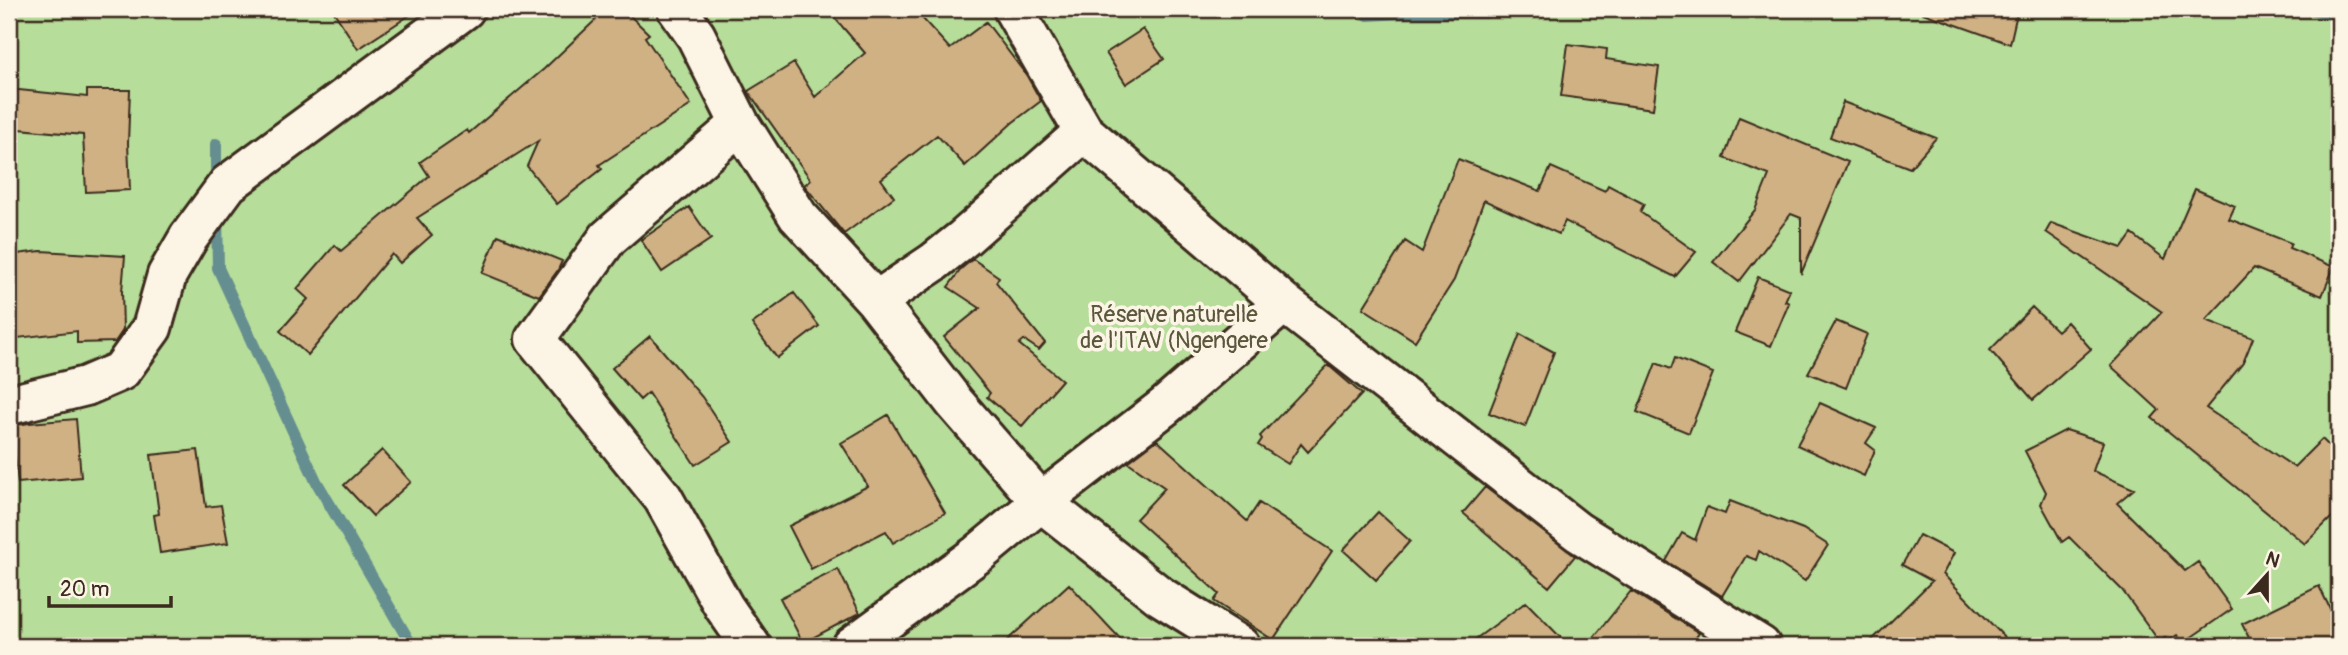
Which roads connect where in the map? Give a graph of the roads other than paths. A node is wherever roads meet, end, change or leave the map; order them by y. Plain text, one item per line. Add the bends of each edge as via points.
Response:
1 (465, 9) edge
2 (677, 9) edge
3 (1013, 9) edge
4 (740, 124) junction
5 (1084, 132) junction
6 (876, 301) junction
7 (1284, 303) junction
8 (9, 405) edge
9 (1041, 502) junction
10 (751, 646) edge
11 (852, 646) edge
12 (1240, 646) edge
13 (1761, 646) edge

1 - 8 street via 232,182 189,237 167,275 152,328 121,371 86,386
2 - 4 street via 696,36
3 - 5 street
4 - 6 street via 798,216
4 - 10 street via 608,238 535,338 663,498
5 - 6 street via 964,238
5 - 7 street
6 - 9 street via 955,403
7 - 9 street via 1164,407
7 - 13 street via 1578,532
9 - 11 street via 959,569
9 - 12 street via 1160,596

